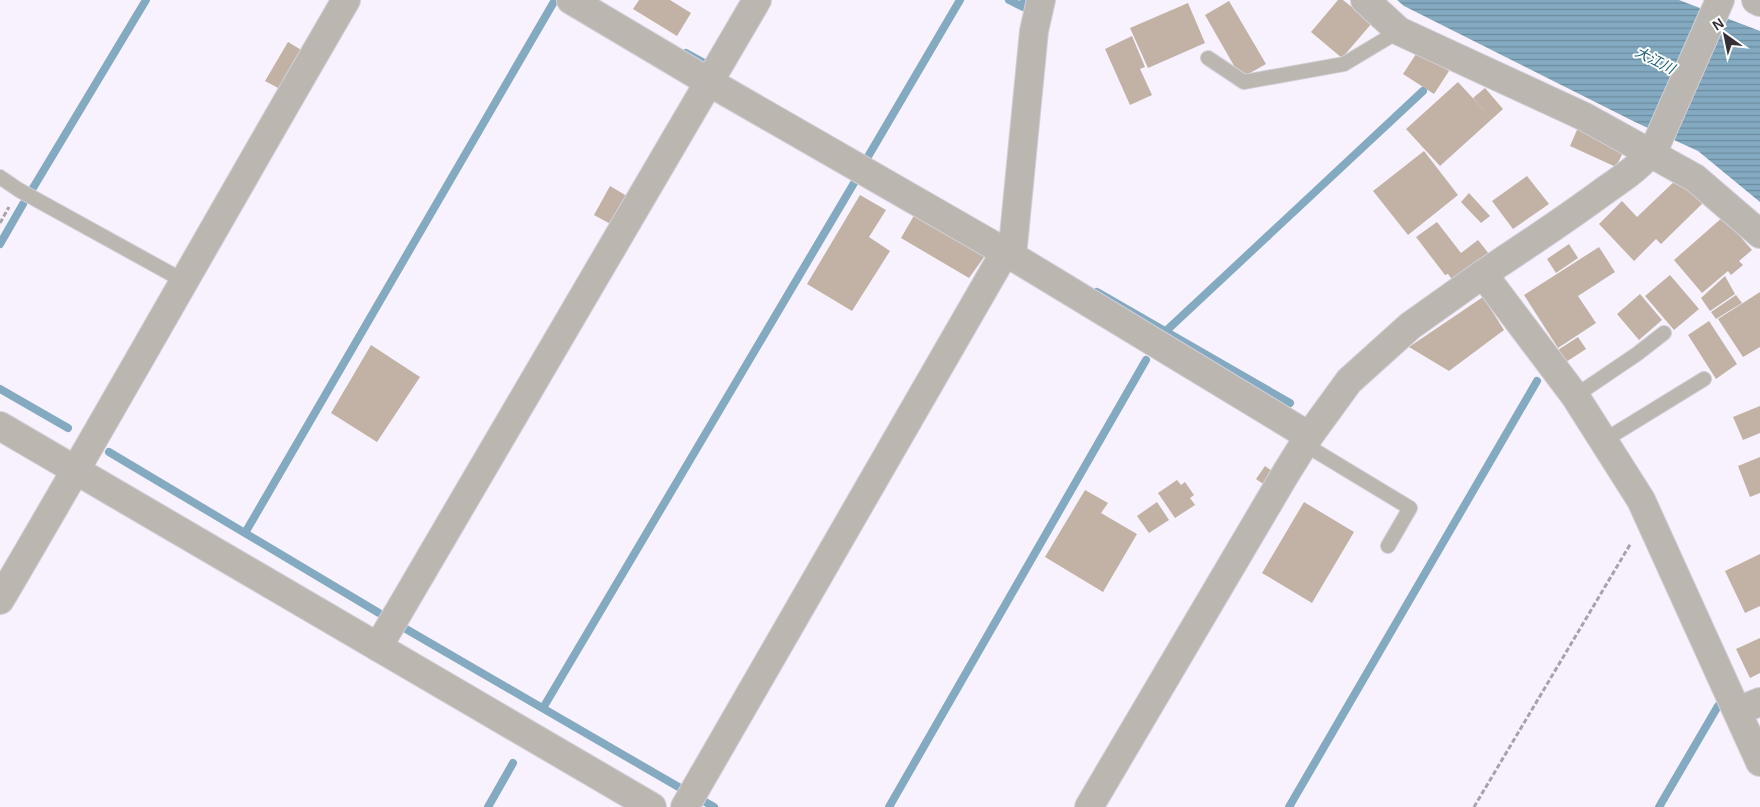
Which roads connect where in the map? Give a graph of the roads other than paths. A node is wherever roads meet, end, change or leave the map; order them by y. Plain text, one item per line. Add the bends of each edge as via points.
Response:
1 (346, 0) edge
2 (571, 0) edge
3 (757, 0) edge
4 (1041, 0) edge
5 (1365, 0) edge
6 (1720, 0) edge
7 (1756, 0) edge
8 (1760, 2) edge
9 (1399, 31) junction
10 (1208, 58) dead end
11 (709, 82) junction
12 (1654, 149) junction
13 (0, 177) edge
14 (1760, 234) edge
15 (1008, 254) junction
16 (1483, 274) junction
17 (184, 281) junction
18 (1664, 333) dead end
19 (1704, 379) dead end
20 (1575, 396) junction
21 (0, 426) edge
22 (1307, 440) junction
23 (1603, 440) junction
24 (76, 471) junction
25 (1388, 546) dead end
26 (0, 600) edge
27 (378, 647) junction
28 (1749, 707) edge
29 (1760, 762) edge
30 (652, 807) edge
31 (685, 807) edge
32 (1089, 807) edge

1 - 17 street
2 - 11 street
3 - 11 street
4 - 15 street via 1034,31
5 - 9 street
6 - 12 street
7 - 8 street
9 - 10 lane via 1344,64 1244,82
9 - 12 street
11 - 15 street
11 - 27 street
12 - 14 street via 1695,178
12 - 16 street via 1628,174 1561,223
13 - 17 lane
15 - 22 street
15 - 31 street
16 - 20 street
16 - 22 street via 1410,326 1349,381
17 - 24 street
18 - 20 lane
19 - 23 lane
20 - 23 street
21 - 24 street
22 - 25 lane via 1410,508
22 - 32 street
23 - 28 street via 1641,500
24 - 26 street
24 - 27 street
27 - 30 street
28 - 29 street

